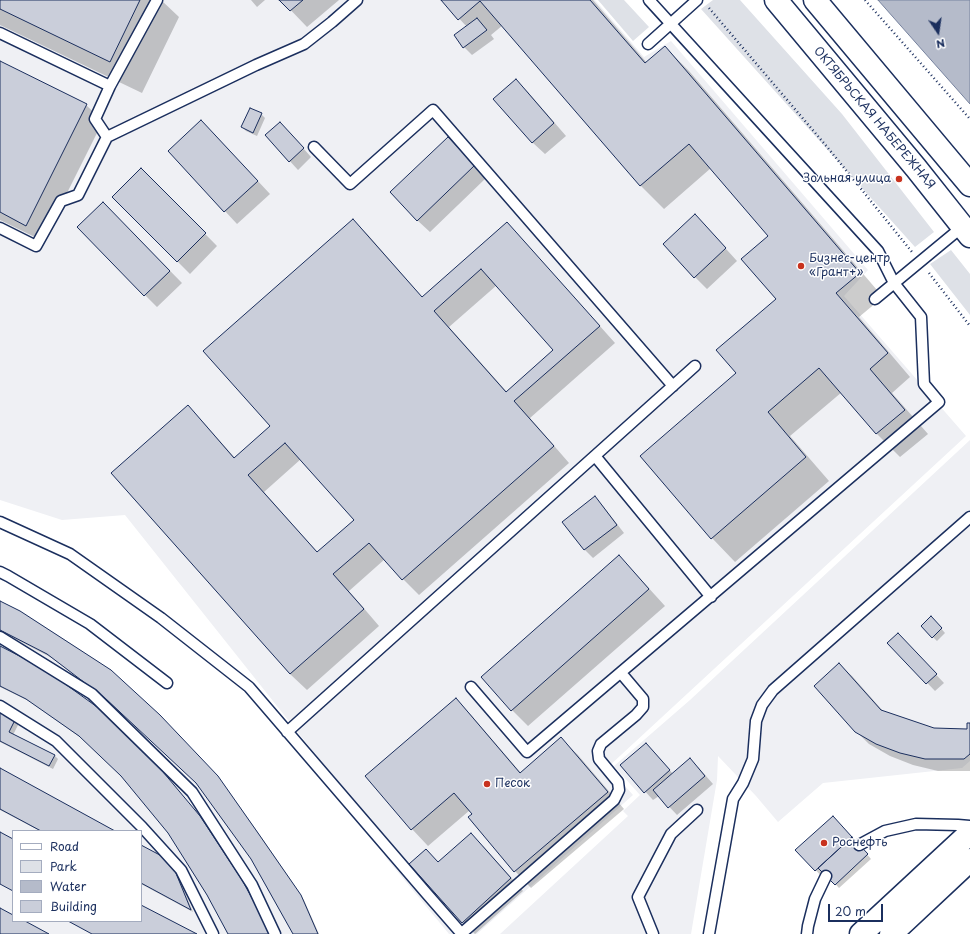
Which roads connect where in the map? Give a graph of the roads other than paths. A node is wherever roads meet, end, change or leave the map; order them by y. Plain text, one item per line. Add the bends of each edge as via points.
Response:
1 (157, 0) edge
2 (357, 0) edge
3 (649, 0) edge
4 (697, 0) edge
5 (776, 0) edge
6 (815, 0) edge
7 (671, 24) junction
8 (0, 33) edge
9 (648, 44) dead end
10 (110, 86) junction
11 (107, 137) junction
12 (314, 147) dead end
13 (970, 185) edge
14 (0, 228) edge
15 (966, 231) edge
16 (894, 283) junction
17 (875, 300) dead end
18 (695, 366) dead end
19 (673, 386) junction
20 (595, 456) junction
21 (970, 517) edge
22 (0, 522) edge
23 (0, 572) edge
24 (711, 596) junction
25 (0, 637) edge
26 (621, 672) junction
27 (167, 683) dead end
28 (471, 687) dead end
29 (0, 706) edge
30 (288, 732) junction
31 (697, 810) dead end
32 (970, 826) edge
33 (970, 833) edge
34 (859, 845) dead end
35 (970, 860) edge
36 (826, 876) dead end
37 (213, 934) edge
38 (275, 934) edge
39 (462, 934) edge
40 (653, 934) edge
41 (709, 934) edge
42 (807, 934) edge
43 (861, 934) edge
44 (891, 934) edge

1 - 10 lane
2 - 11 lane via 304,44
3 - 7 lane
4 - 7 lane
5 - 15 main road, ОКТЯБРЬСКАЯ НАБЕРЕЖНАЯ
6 - 13 main road
7 - 9 lane
7 - 16 lane via 878,251
8 - 10 lane
10 - 11 lane via 95,119
11 - 14 lane via 78,195 61,201 36,246
12 - 19 lane via 350,184 433,110
15 - 16 lane
16 - 17 lane
16 - 24 lane via 920,317 924,384 939,402
18 - 19 lane
19 - 20 lane
20 - 24 lane
20 - 30 lane
21 - 41 lane via 773,690 762,705 756,721 753,759 734,799
22 - 30 lane via 70,554 161,618 249,687
23 - 27 lane via 90,624
24 - 26 lane
25 - 38 lane via 92,694 192,792 252,885
26 - 28 lane via 527,752
26 - 39 lane via 643,699 643,707 601,744 598,751 599,759 618,782 619,790 614,800
29 - 37 lane via 56,741 142,827 181,870
30 - 39 lane
31 - 40 lane via 671,834 638,897
32 - 34 lane via 916,824 885,831
33 - 43 main road
35 - 44 main road
36 - 42 lane via 815,899

